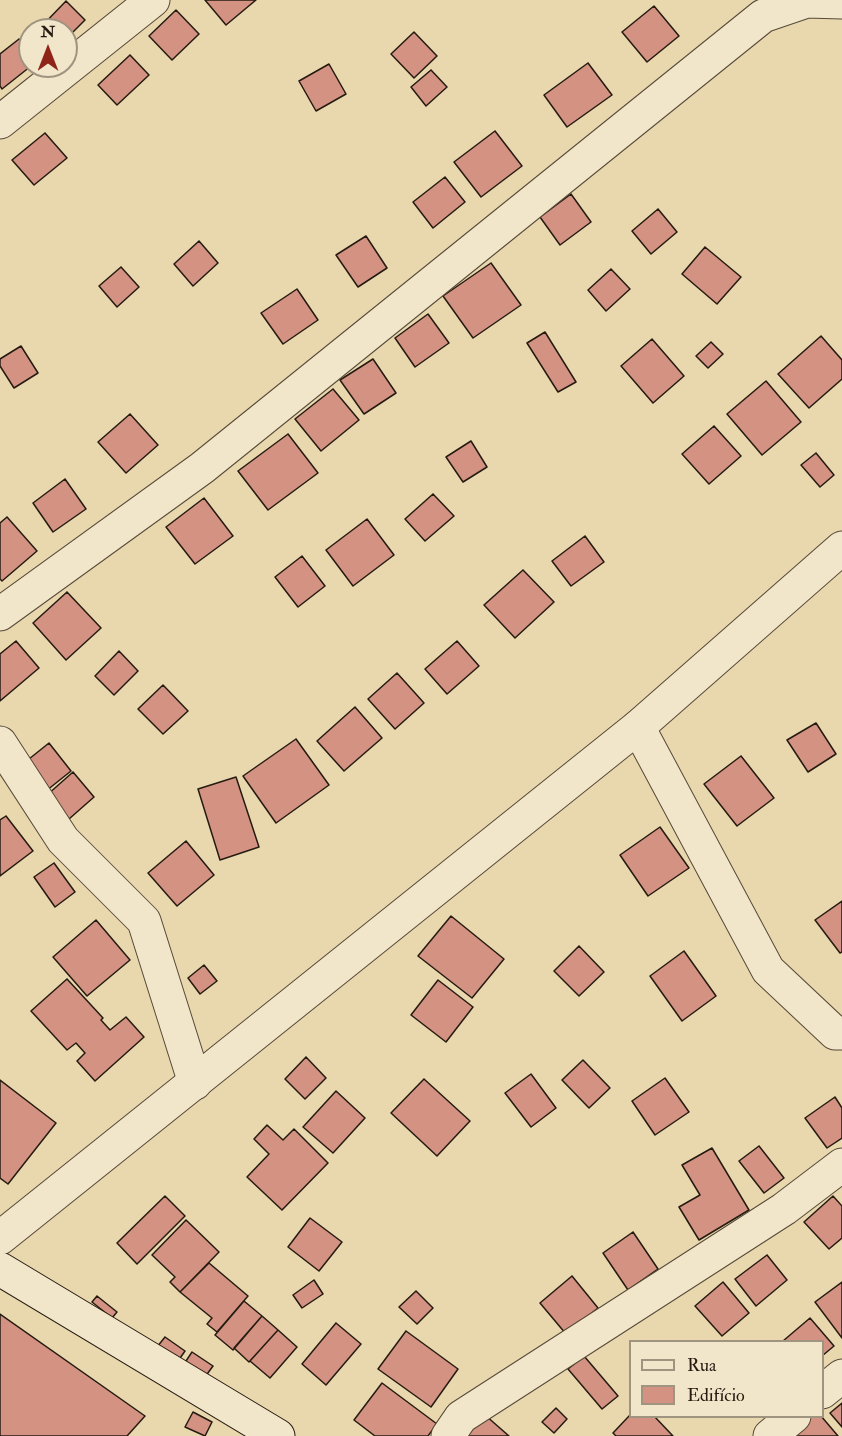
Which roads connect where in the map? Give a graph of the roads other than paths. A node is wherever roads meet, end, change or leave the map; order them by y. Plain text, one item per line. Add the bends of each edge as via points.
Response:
1 (153, 0) edge
2 (842, 2) edge
3 (0, 122) edge
4 (842, 548) edge
5 (0, 614) edge
6 (639, 727) junction
7 (0, 743) edge
8 (842, 1033) edge
9 (195, 1083) junction
10 (842, 1165) edge
11 (0, 1238) edge
12 (0, 1269) edge
13 (842, 1376) edge
14 (824, 1390) edge
15 (792, 1418) edge
16 (278, 1436) edge
17 (448, 1436) edge
18 (770, 1436) edge

1 - 3 street
2 - 5 street via 807,1 763,16 201,468
4 - 6 street
6 - 8 street via 768,970 835,1033
6 - 9 street
7 - 9 street via 63,840 144,921
9 - 11 street
10 - 17 street via 784,1209 460,1417
12 - 16 street
13 - 14 street
15 - 18 street

